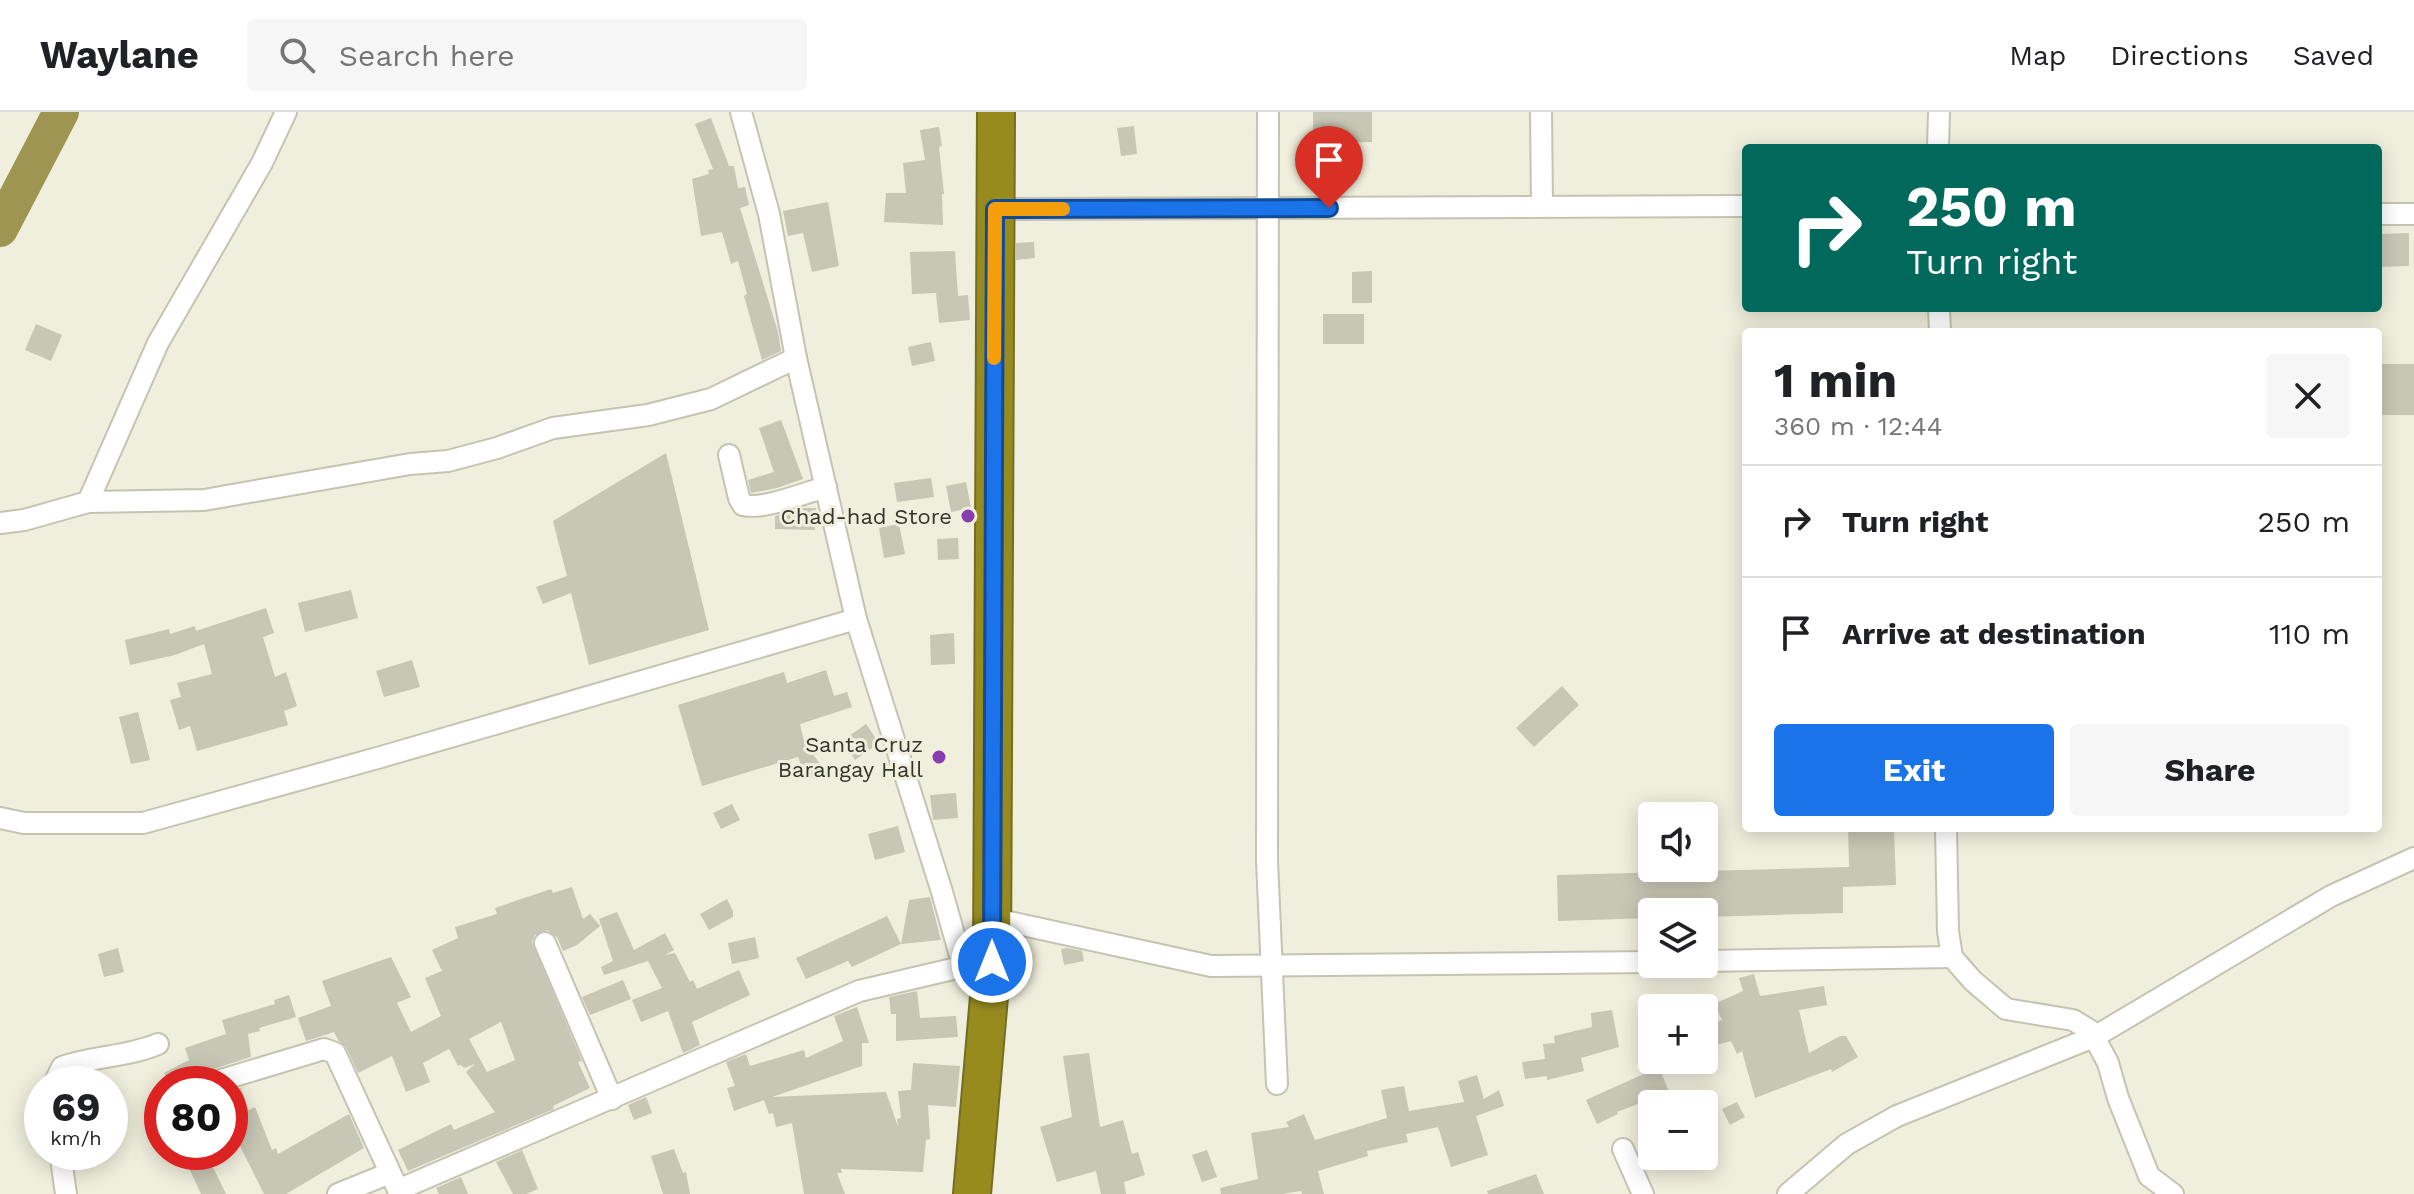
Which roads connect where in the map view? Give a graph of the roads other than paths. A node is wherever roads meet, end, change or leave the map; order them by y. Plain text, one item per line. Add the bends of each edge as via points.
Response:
1 (286, 112) edge
2 (741, 112) edge
3 (996, 112) edge
4 (1268, 112) edge
5 (1541, 112) edge
6 (1939, 112) edge
7 (1938, 144) edge
8 (1542, 205) junction
9 (1742, 206) edge
10 (995, 209) junction
11 (1268, 209) junction
12 (2382, 214) edge
13 (2414, 214) edge
14 (796, 358) junction
15 (729, 455) dead end
16 (826, 487) junction
17 (88, 502) junction
18 (0, 523) edge
19 (856, 619) junction
20 (0, 818) edge
21 (1946, 832) edge
22 (2414, 858) edge
23 (991, 918) junction
24 (545, 943) dead end
25 (1952, 957) junction
26 (1718, 961) edge
27 (1638, 962) edge
28 (977, 964) junction
29 (1273, 966) junction
30 (2096, 1036) junction
31 (158, 1044) dead end
32 (65, 1066) edge
33 (248, 1072) edge
34 (1277, 1084) dead end
35 (612, 1099) junction
36 (1623, 1149) dead end
37 (63, 1170) edge
38 (396, 1186) edge
39 (66, 1194) edge
40 (338, 1194) edge
41 (972, 1194) edge
42 (1643, 1194) edge
43 (1788, 1194) edge
44 (2173, 1194) edge

1 - 17 street via 158,343
2 - 14 street via 769,214
3 - 10 highway
4 - 11 street
5 - 8 street
6 - 7 street
8 - 9 street
8 - 11 street
10 - 11 street
10 - 23 highway
11 - 29 street via 1267,861
12 - 13 street
14 - 16 street
14 - 17 street via 711,399 648,415 553,428 448,461 204,500
15 - 16 street via 743,505
16 - 19 street
17 - 18 street
19 - 20 street via 143,823 24,823
19 - 28 street via 942,892
21 - 25 street
22 - 30 street via 2331,896
23 - 28 highway
23 - 29 street via 1211,966
24 - 35 street
25 - 26 street
25 - 30 street via 2006,1009 2073,1020
27 - 29 street
28 - 35 street via 859,991
28 - 41 highway
29 - 34 street
30 - 43 street via 1897,1116 1847,1144
30 - 44 street via 2149,1176
31 - 32 street
33 - 38 street via 324,1049 335,1053
35 - 38 street
36 - 42 street
37 - 39 street
38 - 40 street

